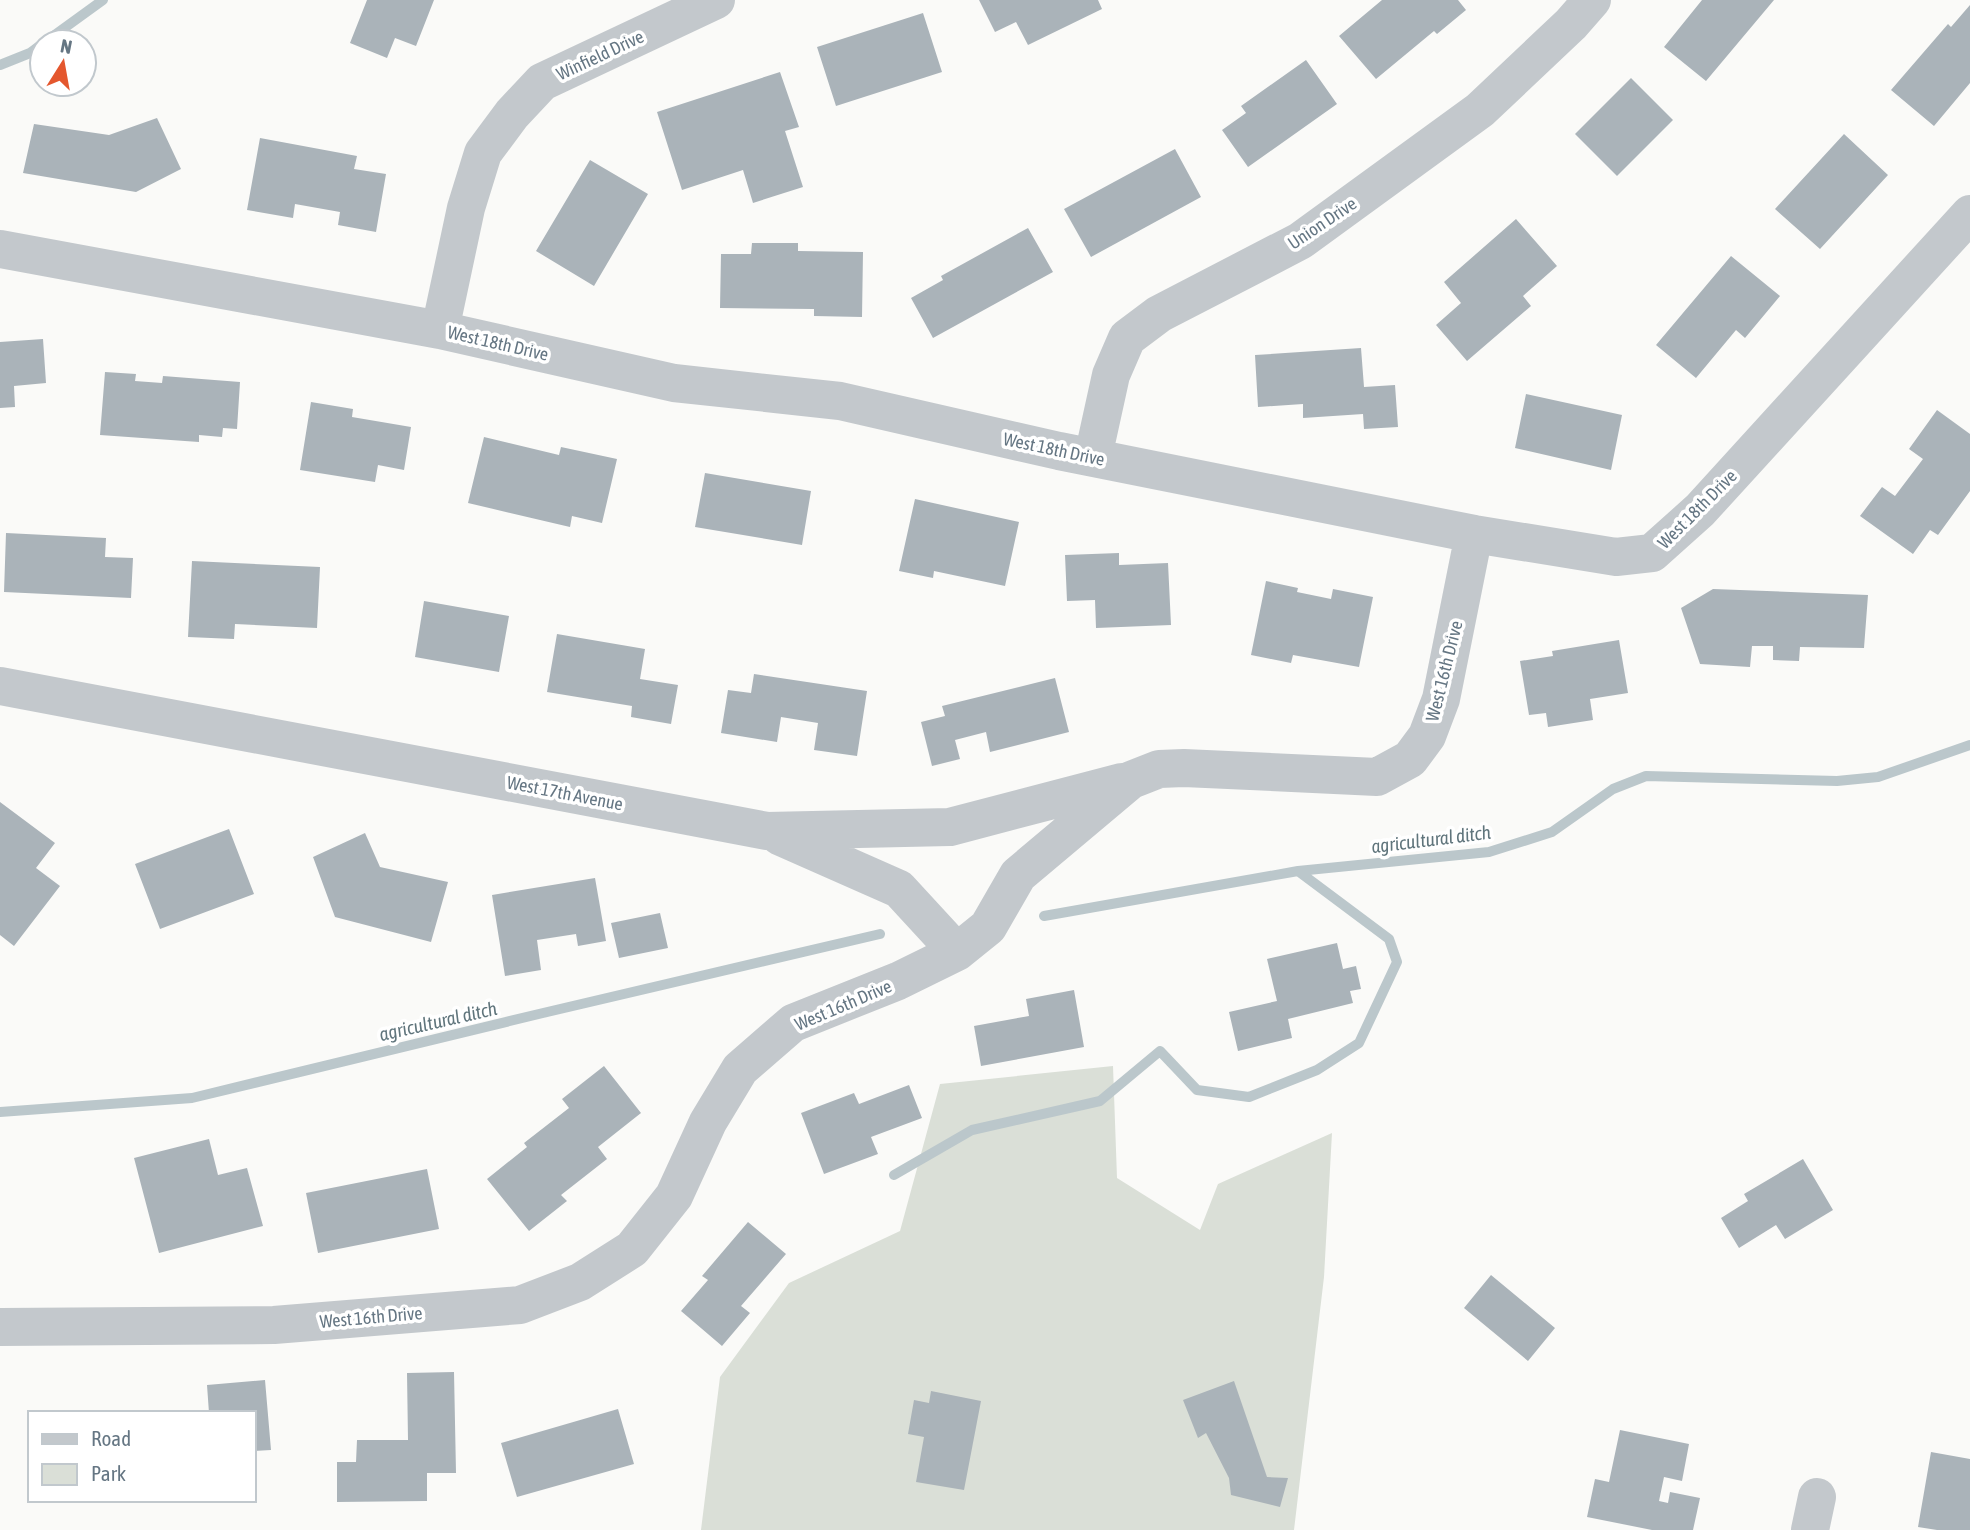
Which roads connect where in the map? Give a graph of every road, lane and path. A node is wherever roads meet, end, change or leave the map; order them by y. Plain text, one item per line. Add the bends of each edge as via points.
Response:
1 (716, 0) edge
2 (1592, 0) edge
3 (1970, 214) edge
4 (0, 249) edge
5 (440, 330) junction
6 (1093, 457) junction
7 (1474, 534) junction
8 (0, 686) edge
9 (1131, 780) junction
10 (768, 831) junction
11 (957, 952) junction
12 (0, 1327) edge

1 - 5 street, Winfield Drive via 542,82 512,114 483,153 466,208
2 - 6 street, Union Drive via 1480,110 1300,241 1159,314 1127,338 1111,375
3 - 7 street, West 18th Drive via 1700,510 1652,553 1616,557
4 - 5 street, West 18th Drive
5 - 6 street, West 18th Drive via 674,383 840,401
6 - 7 street, West 18th Drive
7 - 9 street, West 16th Drive via 1441,699 1427,736 1410,759 1377,777 1184,768 1159,769
8 - 10 street, West 17th Avenue
9 - 10 street, West 17th Avenue via 950,827
9 - 11 street, West 16th Drive via 1018,874 988,928
10 - 11 street via 899,890
11 - 12 street, West 16th Drive via 793,1023 740,1069 708,1122 674,1196 632,1249 580,1282 520,1305 288,1324

